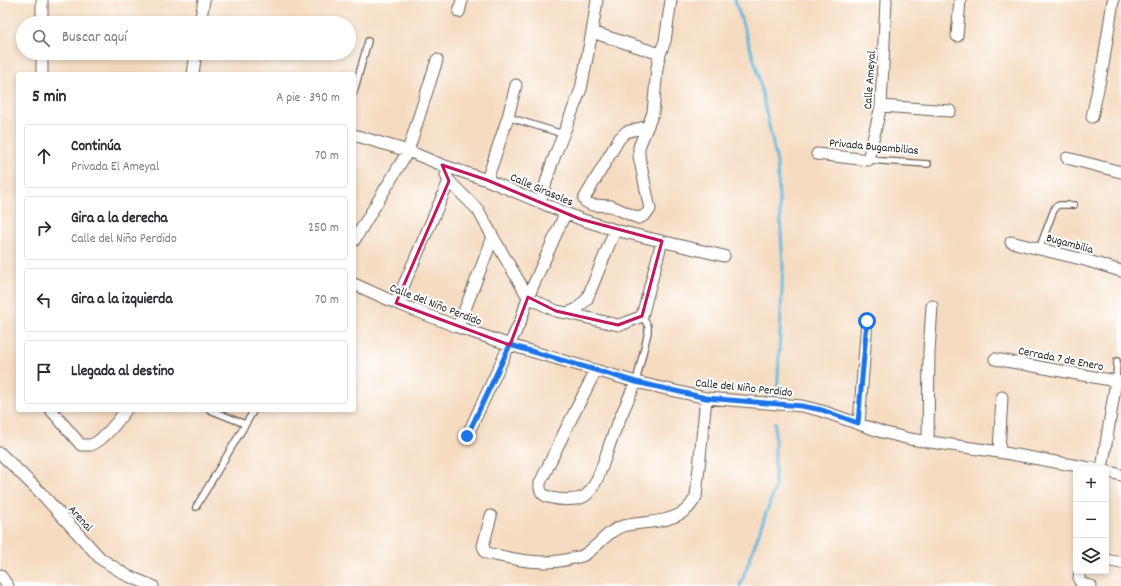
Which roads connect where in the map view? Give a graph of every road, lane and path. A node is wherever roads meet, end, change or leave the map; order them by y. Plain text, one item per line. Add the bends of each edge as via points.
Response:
1 (42, 0) edge
2 (204, 0) edge
3 (462, 0) edge
4 (597, 0) edge
5 (671, 0) edge
6 (886, 0) edge
7 (960, 0) edge
8 (1113, 1) edge
9 (459, 12) dead end
10 (42, 16) edge
11 (201, 16) edge
12 (592, 32) junction
13 (957, 36) dead end
14 (368, 41) dead end
15 (660, 54) junction
16 (42, 60) edge
17 (195, 60) edge
18 (437, 60) dead end
19 (42, 72) edge
20 (193, 72) edge
21 (356, 85) edge
22 (516, 85) dead end
23 (881, 106) junction
24 (950, 111) dead end
25 (508, 117) junction
26 (1092, 117) dead end
27 (648, 126) junction
28 (563, 134) junction
29 (356, 136) edge
30 (408, 151) junction
31 (817, 154) dead end
32 (1067, 158) dead end
33 (868, 160) junction
34 (928, 164) dead end
35 (442, 165) junction
36 (1121, 172) edge
37 (487, 180) junction
38 (448, 181) junction
39 (540, 202) junction
40 (1074, 205) dead end
41 (565, 214) junction
42 (358, 225) edge
43 (615, 230) junction
44 (493, 237) junction
45 (662, 241) junction
46 (1011, 242) dead end
47 (1039, 249) junction
48 (724, 256) dead end
49 (1121, 271) edge
50 (356, 285) edge
51 (528, 296) junction
52 (396, 303) junction
53 (932, 306) dead end
54 (567, 313) junction
55 (642, 316) junction
56 (867, 321) dead end
57 (458, 327) junction
58 (510, 345) junction
59 (996, 359) dead end
60 (1117, 360) dead end
61 (596, 370) junction
62 (636, 382) junction
63 (1118, 382) edge
64 (1002, 397) dead end
65 (706, 398) junction
66 (52, 412) edge
67 (124, 412) edge
68 (215, 412) edge
69 (253, 412) edge
70 (858, 423) junction
71 (245, 424) junction
72 (467, 436) dead end
73 (928, 442) junction
74 (999, 452) junction
75 (0, 453) edge
76 (1077, 466) edge
77 (1103, 466) edge
78 (1109, 472) edge
79 (1121, 475) edge
80 (196, 507) dead end
81 (491, 516) dead end
82 (1109, 561) edge
83 (1121, 563) edge
84 (1079, 574) edge
85 (0, 575) edge
86 (8, 586) edge
87 (153, 586) edge
88 (1092, 586) edge

1 - 10 street
2 - 11 street
3 - 9 street
4 - 12 street
5 - 15 street via 665,41
6 - 23 street, Calle Ameyal
7 - 13 street
8 - 26 street
12 - 15 street
12 - 28 street via 581,89
14 - 21 lane
15 - 27 street via 653,113
16 - 19 street
17 - 20 street
18 - 30 street
22 - 25 street
23 - 24 street
23 - 33 street, Calle Ameyal
25 - 28 lane
25 - 37 street
27 - 27 street via 626,132 619,139 584,199 586,202 592,206 611,206 638,218 648,212 650,208 639,156 639,147
28 - 39 street
29 - 30 street, Calle Girasoles
30 - 35 street, Calle Girasoles
30 - 42 street
31 - 33 street, Privada Bugambilias
32 - 36 street
33 - 34 lane, Privada Bugambilias
35 - 37 street, Calle Girasoles
35 - 38 street
37 - 39 street, Calle Girasoles
38 - 44 street via 478,210
38 - 52 street
39 - 41 street, Calle Girasoles
40 - 47 lane via 1055,207
41 - 43 street, Calle Girasoles
41 - 51 street
43 - 45 street, Calle Girasoles
43 - 54 street via 586,299 577,309
44 - 51 street
44 - 57 street
45 - 48 street, Calle Girasoles
45 - 55 street
46 - 47 street, Bugambilia
47 - 49 street, Bugambilia
50 - 52 street, Calle del Niño Perdido
51 - 54 street via 556,311
51 - 58 street
52 - 57 street, Calle del Niño Perdido
53 - 73 street
54 - 55 street via 618,325
55 - 62 lane via 648,326 648,332
56 - 70 street
57 - 58 street, Calle del Niño Perdido
58 - 61 street, Calle del Niño Perdido
58 - 72 street
59 - 63 street, Cerrada 7 de Enero
60 - 63 lane
61 - 62 street, Calle del Niño Perdido
61 - 62 street via 540,483 541,493 547,497 561,499 585,496 598,476
62 - 65 street, Calle del Niño Perdido
63 - 77 street
64 - 74 street
65 - 70 street, Calle del Niño Perdido via 802,406
65 - 81 street via 696,497 688,508 679,514 614,529 584,555 560,562 538,563 486,553 483,546
66 - 67 street via 81,445 90,445 101,438
68 - 71 lane
69 - 71 lane
70 - 73 street, Calle del Niño Perdido via 882,432
71 - 80 lane
73 - 74 street, Calle del Niño Perdido
74 - 76 street, Calle del Niño Perdido
75 - 87 street, Arenal via 39,491 101,559 128,576
78 - 79 street
82 - 83 street
84 - 88 street via 1082,584
85 - 86 street

